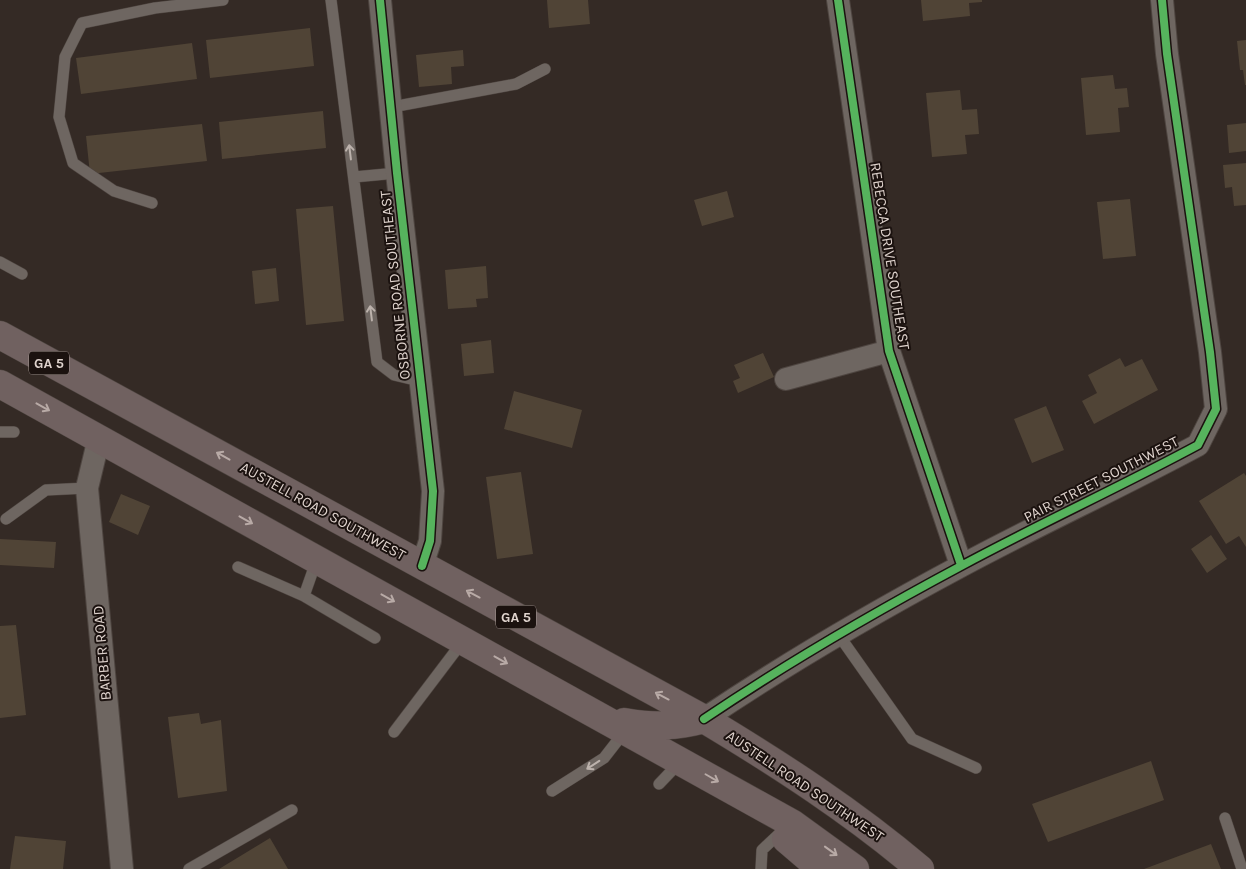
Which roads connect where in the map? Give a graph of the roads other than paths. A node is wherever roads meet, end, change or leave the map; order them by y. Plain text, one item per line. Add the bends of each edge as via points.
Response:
1 (224, 0) edge
2 (332, 0) edge
3 (380, 0) edge
4 (838, 0) edge
5 (1162, 0) edge
6 (545, 69) dead end
7 (392, 107) junction
8 (397, 173) junction
9 (354, 177) junction
10 (152, 203) dead end
11 (0, 262) edge
12 (22, 274) dead end
13 (0, 335) edge
14 (889, 351) junction
15 (786, 379) dead end
16 (419, 381) junction
17 (0, 384) edge
18 (0, 432) edge
19 (14, 432) dead end
20 (99, 438) junction
21 (87, 488) junction
22 (6, 519) dead end
23 (317, 559) junction
24 (422, 566) junction
25 (961, 566) junction
26 (238, 567) dead end
27 (304, 596) junction
28 (838, 634) junction
29 (375, 638) dead end
30 (464, 640) junction
31 (704, 719) junction
32 (617, 725) junction
33 (394, 732) dead end
34 (681, 761) junction
35 (976, 768) dead end
36 (659, 784) dead end
37 (552, 792) dead end
38 (761, 806) junction
39 (292, 810) dead end
40 (1225, 818) dead end
41 (780, 833) junction
42 (122, 869) edge
43 (189, 869) edge
44 (761, 869) edge
45 (821, 869) edge
46 (855, 869) edge
47 (920, 869) edge
48 (1242, 869) edge

1 - 10 lane via 155,8 82,23 66,57 59,117 73,163 114,191
9 -> 2 lane
3 - 7 street, OSBORNE ROAD SOUTHEAST
4 - 14 street, REBECCA DRIVE SOUTHEAST
5 - 25 street, PAIR STREET SOUTHWEST via 1216,408 1198,445
6 - 7 lane via 516,84
7 - 8 street, OSBORNE ROAD SOUTHEAST
8 - 9 lane
8 - 16 street, OSBORNE ROAD SOUTHEAST
16 -> 9 lane via 394,375 377,362
11 - 12 lane
24 -> 13 main road, AUSTELL ROAD SOUTHWEST / GA 5
14 - 15 street, REBECCA DRIVE SOUTHEAST
14 - 25 street, REBECCA DRIVE SOUTHEAST
16 - 24 street, OSBORNE ROAD SOUTHEAST via 433,491 430,541
17 -> 20 main road, GA 5
18 - 19 lane
20 - 21 street, BARBER ROAD
20 -> 23 main road, GA 5
21 - 22 lane via 46,490
21 - 42 street, BARBER ROAD
23 - 27 lane
23 -> 30 main road, GA 5
31 -> 24 main road, AUSTELL ROAD SOUTHWEST / GA 5
25 - 28 street, PAIR STREET SOUTHWEST
26 - 27 lane
27 - 29 lane
28 - 31 street, PAIR STREET SOUTHWEST
28 - 35 lane via 912,739
30 -> 32 main road, GA 5
30 - 33 lane
31 - 32 main road via 669,727
31 - 47 main road, AUSTELL ROAD SOUTHWEST / GA 5 via 766,756 882,836
32 - 34 main road, GA 5
32 -> 37 lane via 604,758
34 - 36 lane
34 -> 38 main road, GA 5
38 - 41 main road
38 -> 46 main road, GA 5 via 793,824
39 - 43 lane
40 - 48 lane
41 - 44 lane via 762,850
41 - 45 main road

